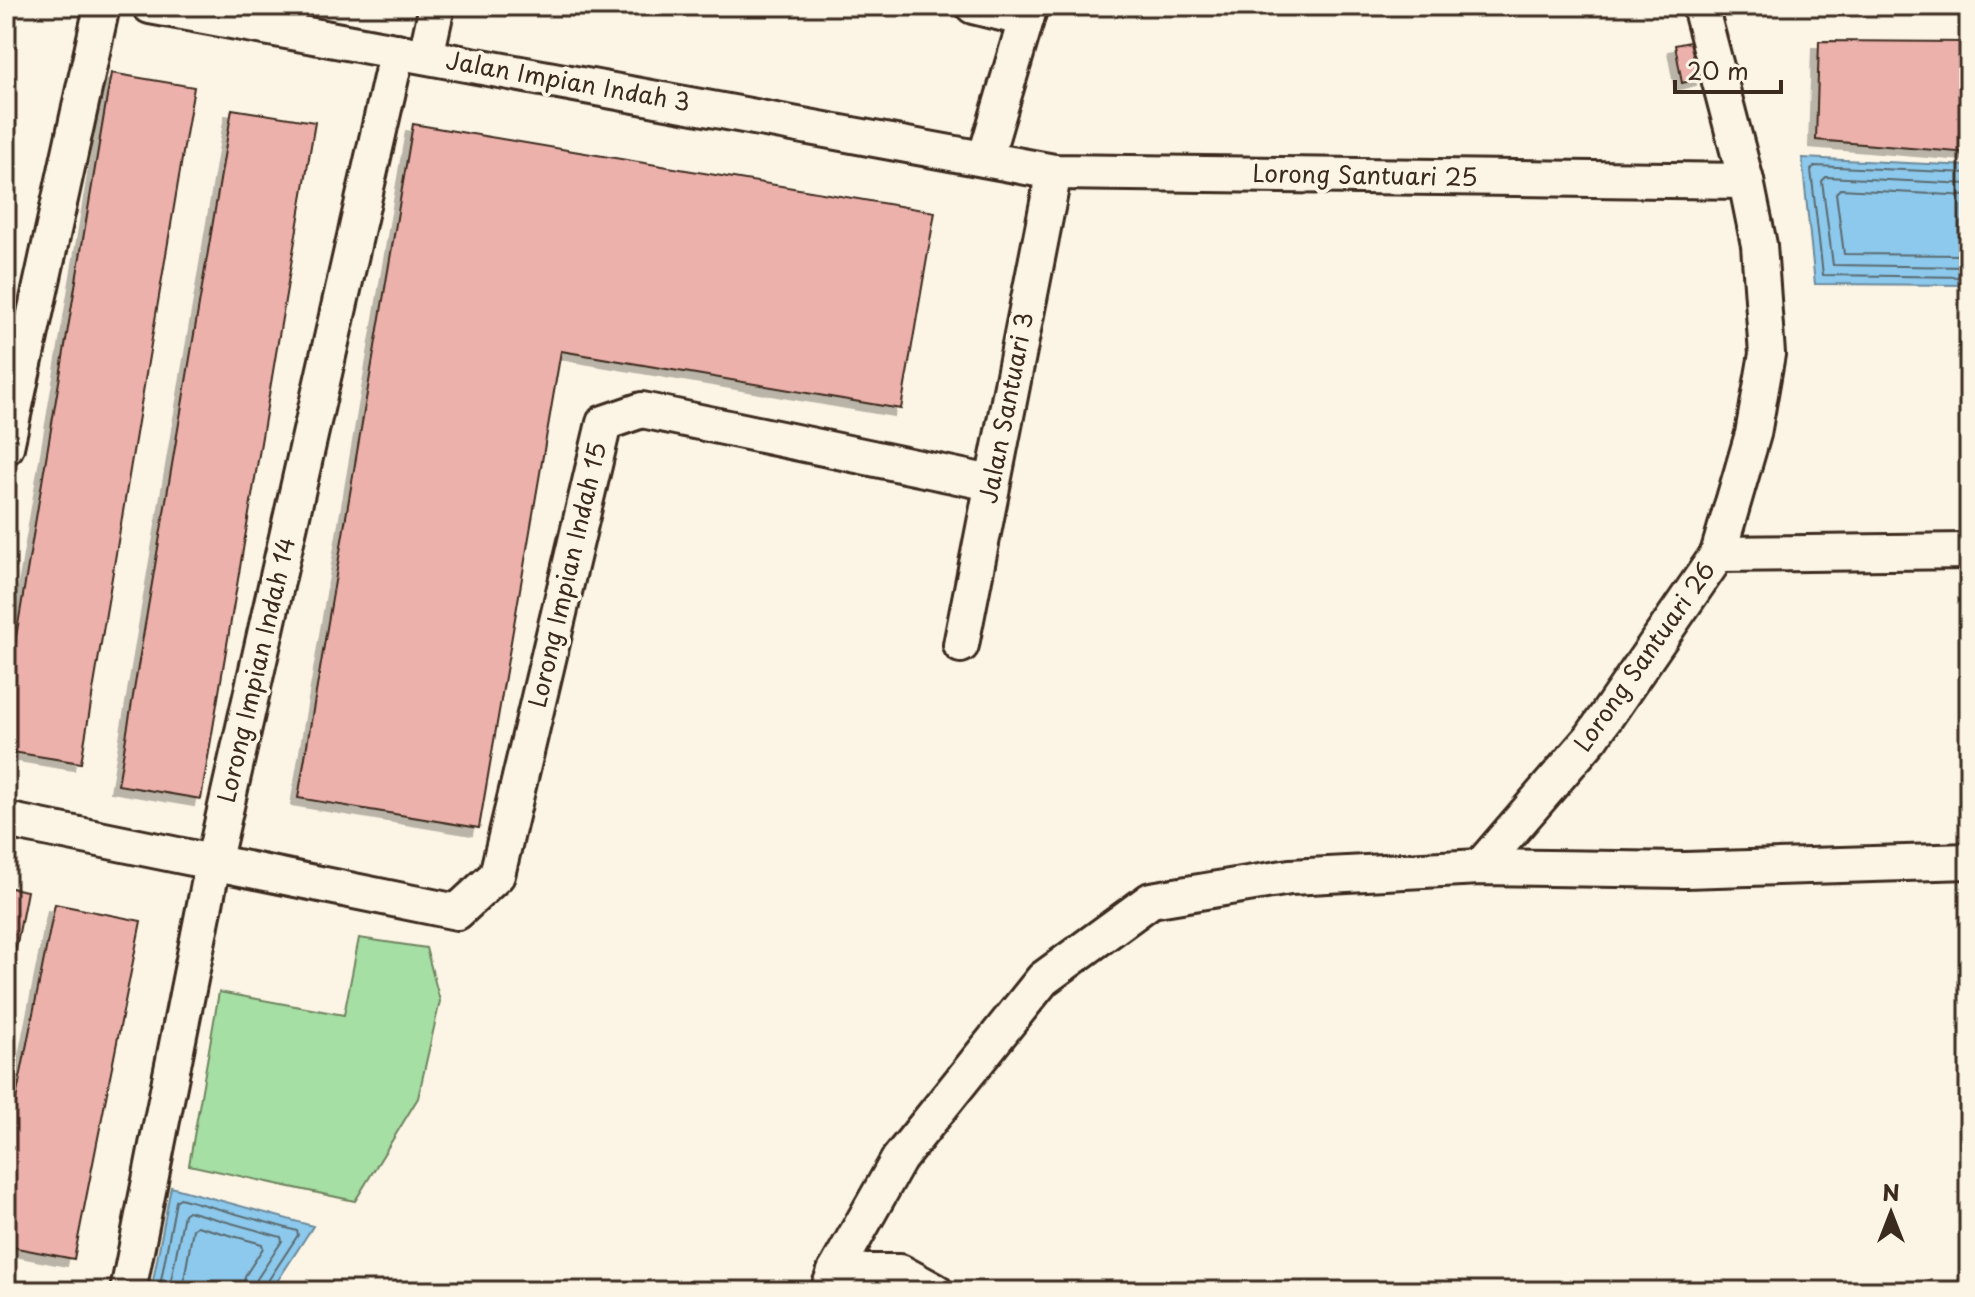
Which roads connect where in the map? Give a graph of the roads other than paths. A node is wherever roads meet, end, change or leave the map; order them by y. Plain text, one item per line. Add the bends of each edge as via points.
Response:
1 (102, 6) edge
2 (150, 6) edge
3 (437, 6) edge
4 (973, 6) edge
5 (1700, 6) edge
6 (1028, 13) edge
7 (268, 16) edge
8 (411, 54) junction
9 (985, 159) junction
10 (1054, 172) junction
11 (1746, 181) junction
12 (6, 447) edge
13 (991, 483) junction
14 (1969, 551) edge
15 (1718, 554) junction
16 (961, 645) dead end
17 (6, 820) edge
18 (1969, 861) edge
19 (213, 864) junction
20 (1480, 867) junction
21 (831, 1281) edge
22 (128, 1291) edge
23 (935, 1291) edge

1 - 12 street
2 - 7 street, Jalan Impian Indah 3
3 - 8 street, Lorong Impian Indah 14
4 - 6 street
5 - 11 street, Lorong Santuari 26
6 - 9 street
7 - 8 street, Jalan Impian Indah 3
8 - 9 street, Jalan Impian Indah 3
8 - 19 street, Lorong Impian Indah 14
9 - 10 street, Lorong Santuari 25
10 - 11 street, Lorong Santuari 25
10 - 13 street, Jalan Santuari 3
11 - 15 street, Lorong Santuari 26 via 1759,245 1767,354 1753,434
13 - 16 street, Jalan Santuari 3
13 - 19 street, Lorong Impian Indah 15 via 642,410 604,423 497,875 457,912
14 - 15 street
15 - 20 street, Lorong Santuari 26 via 1592,737
17 - 19 street
18 - 20 street via 1685,870
19 - 22 street, Lorong Impian Indah 14
20 - 21 street via 1290,877 1151,900 1043,979 899,1159
21 - 23 street via 900,1272

